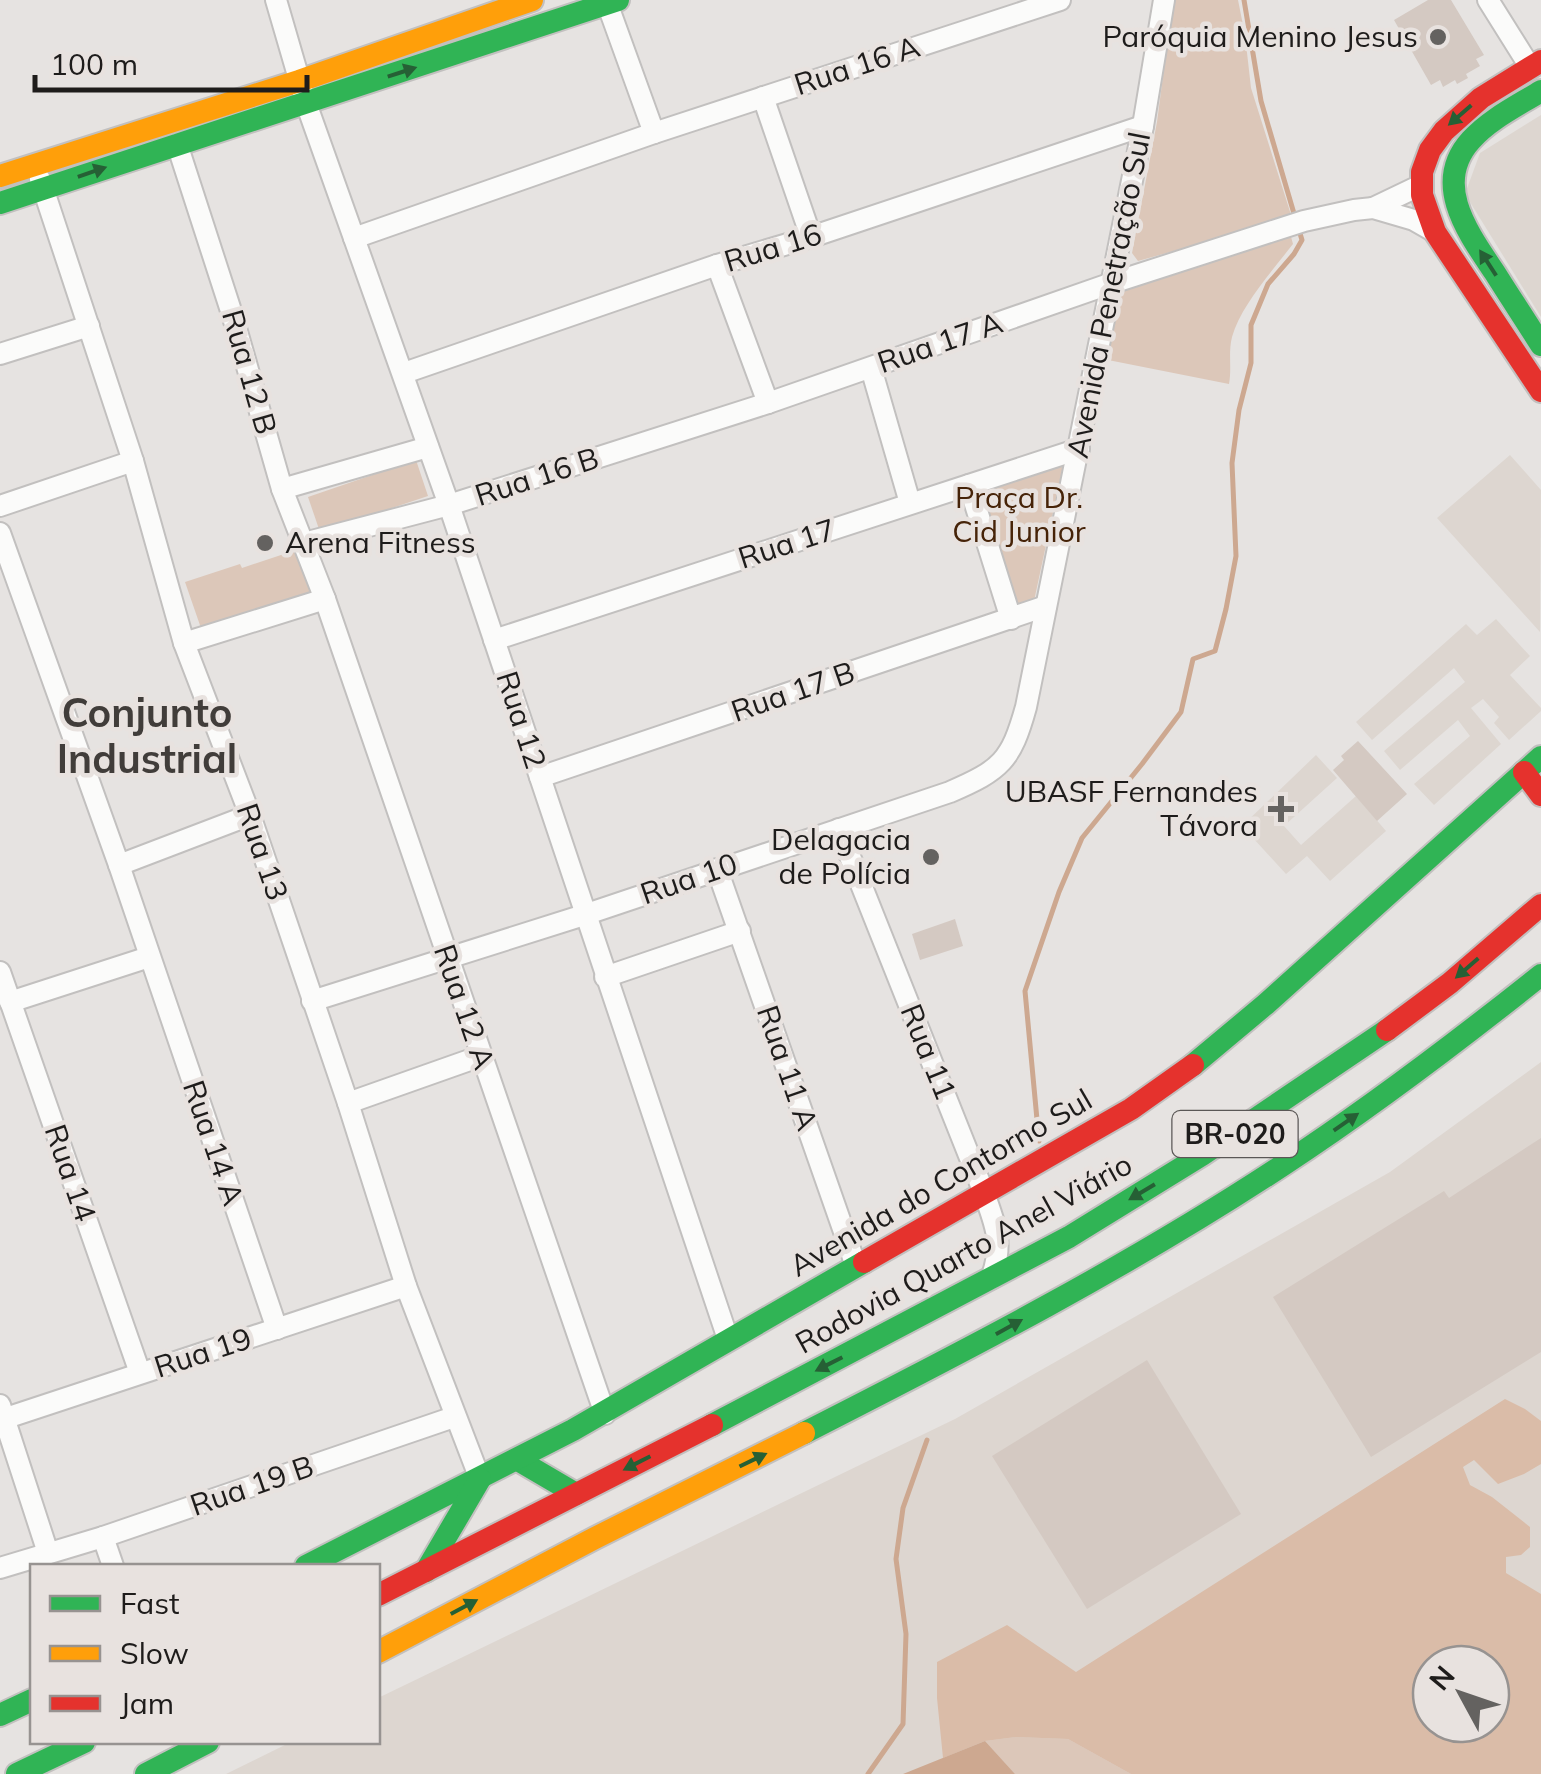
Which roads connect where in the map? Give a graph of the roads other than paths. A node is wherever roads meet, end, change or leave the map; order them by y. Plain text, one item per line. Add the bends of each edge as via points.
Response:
1 (276, 0) edge
2 (532, 0) edge
3 (1060, 0) edge
4 (1164, 0) edge
5 (1488, 0) edge
6 (612, 2) edge
7 (1536, 64) edge
8 (1541, 91) edge
9 (303, 92) junction
10 (764, 97) junction
11 (187, 115) junction
12 (1143, 126) junction
13 (654, 133) junction
14 (184, 142) junction
15 (36, 165) junction
16 (0, 176) edge
17 (1421, 185) junction
18 (43, 188) junction
19 (0, 203) edge
20 (1373, 208) junction
21 (1435, 232) junction
22 (812, 237) junction
23 (354, 238) junction
24 (718, 265) junction
25 (1112, 283) junction
26 (89, 326) junction
27 (1541, 346) edge
28 (0, 354) edge
29 (871, 368) junction
30 (404, 373) junction
31 (1541, 391) edge
32 (768, 403) junction
33 (428, 447) junction
34 (1080, 450) junction
35 (133, 461) junction
36 (968, 485) junction
37 (282, 489) junction
38 (910, 503) junction
39 (449, 504) junction
40 (0, 506) edge
41 (0, 534) edge
42 (304, 543) junction
43 (325, 599) junction
44 (1046, 606) junction
45 (1010, 618) junction
46 (494, 640) junction
47 (184, 643) junction
48 (1026, 708) joint
49 (1533, 765) edge
50 (540, 777) junction
51 (1541, 795) edge
52 (250, 815) junction
53 (839, 828) junction
54 (118, 865) junction
55 (718, 869) junction
56 (1541, 905) edge
57 (584, 914) junction
58 (740, 931) junction
59 (150, 957) junction
60 (448, 959) junction
61 (0, 972) edge
62 (1541, 975) edge
63 (606, 977) junction
64 (312, 1001) junction
65 (10, 1002) junction
66 (481, 1056) junction
67 (348, 1103) junction
68 (984, 1193) junction
69 (856, 1266) junction
70 (991, 1279) junction
71 (406, 1286) junction
72 (903, 1326) junction
73 (277, 1329) junction
74 (728, 1340) junction
75 (140, 1373) junction
76 (923, 1374) junction
77 (2, 1414) edge
78 (604, 1414) junction
79 (454, 1418) junction
80 (671, 1446) junction
81 (518, 1460) junction
82 (480, 1479) junction
83 (576, 1494) junction
84 (624, 1523) junction
85 (103, 1536) junction
86 (48, 1553) junction
87 (111, 1564) edge
88 (310, 1564) edge
89 (0, 1568) edge
90 (426, 1571) junction
91 (380, 1594) edge
92 (380, 1651) edge
93 (30, 1701) edge
94 (0, 1716) edge
95 (80, 1744) edge
96 (204, 1744) edge
97 (17, 1774) edge
98 (146, 1774) edge

1 - 9 street, Rua 12
2 - 9 main road
3 - 10 street, Rua 16 A
4 - 12 street, Avenida Penetração Sul
5 - 7 street
9 -> 6 main road
6 - 13 street
7 -> 17 main road via 1453,120 1432,148
27 -> 8 main road via 1462,222 1452,186 1468,142
9 - 11 main road
9 - 14 main road
9 - 23 street, Rua 12
10 - 13 street, Rua 16 A
10 - 22 street
11 - 14 main road
11 - 15 main road
12 - 22 street, Rua 16
12 - 25 street, Avenida Penetração Sul
13 - 23 street
18 -> 14 main road
14 - 37 street, Rua 12 B
15 - 16 main road
15 - 18 street, Rua 13
17 - 20 street
17 - 21 main road
18 - 19 main road
18 - 26 street, Rua 13
20 - 21 street
20 - 25 street, Rua 17 A via 1304,221
21 - 31 main road
22 - 24 street, Rua 16
23 - 30 street, Rua 12
24 - 30 street, Rua 16
24 - 32 street
25 - 29 street, Rua 17 A
25 - 34 street, Avenida Penetração Sul
26 - 28 street
26 - 35 street, Rua 13
29 - 32 street, Rua 17 A
29 - 38 street
30 - 33 street, Rua 12
32 - 39 street, Rua 16 B
33 - 37 street
33 - 39 street, Rua 12
34 - 36 street, Rua 17
34 - 44 street, Avenida Penetração Sul
35 - 40 street
35 - 47 street, Rua 13
36 - 38 street, Rua 17
36 - 45 street
37 - 42 street, Rua 12 B
38 - 46 street, Rua 17
39 - 42 street, Rua 16 B
39 - 46 street, Rua 12
41 - 54 street, Rua 14 A
42 - 43 street, Rua 12 B
43 - 47 street
43 - 60 street, Rua 12 A
44 - 45 street, Rua 17 B
44 - 48 street, Avenida Penetração Sul
45 - 50 street, Rua 17 B
46 - 50 street, Rua 12
47 - 52 street, Rua 13
48 - 53 street, Rua 10 via 1014,746 996,769 950,792
49 - 51 main road
49 - 68 main road, Avenida do Contorno Sul via 1184,1072
50 - 57 street, Rua 12
52 - 54 street
52 - 64 street, Rua 13
53 - 55 street, Rua 10
53 - 68 street, Rua 11
54 - 59 street, Rua 14 A
55 - 57 street, Rua 10
55 - 58 street, Rua 11 A
56 -> 70 main road, Rodovia Quarto Anel Viário / BR-020 via 1450,983 1287,1100
57 - 60 street, Rua 10
57 - 63 street, Rua 12
58 - 63 street
58 - 69 street, Rua 11 A
59 - 65 street
59 - 73 street, Rua 14 A
60 - 64 street, Rua 10
60 - 66 street, Rua 12 A
61 - 65 street, Rua 14
76 -> 62 main road, BR-020 via 1100,1278 1278,1168 1432,1062
63 - 74 street, Rua 12
64 - 67 street, Rua 13
65 - 75 street, Rua 14
66 - 67 street
66 - 78 street, Rua 12 A
67 - 71 street, Rua 13
68 - 69 main road, Avenida do Contorno Sul
68 - 70 street, Rua 11 via 1000,1239
69 - 74 main road, Avenida do Contorno Sul
70 - 72 main road, Rodovia Quarto Anel Viário / BR-020
71 - 73 street, Rua 19
71 - 79 street, Rua 13
72 - 76 main road via 902,1356
72 -> 80 main road, Rodovia Quarto Anel Viário / BR-020
73 - 75 street, Rua 19
74 - 78 main road, Avenida do Contorno Sul
75 - 77 street, Rua 19
84 -> 76 main road, BR-020
77 - 86 street
78 - 81 main road, Avenida do Contorno Sul
79 - 82 street, Rua 13
79 - 85 street, Rua 19 B
80 -> 83 main road, Rodovia Quarto Anel Viário / BR-020
80 - 84 main road via 665,1479
81 - 82 main road, Avenida do Contorno Sul
81 - 83 main road
82 - 88 main road, Avenida do Contorno Sul
82 - 90 main road
83 - 90 main road, Rodovia Quarto Anel Viário / BR-020
92 -> 84 main road, BR-020
85 - 86 street, Rua 19 B
85 - 87 street
86 - 89 street, Rua 19 B
90 - 91 main road, Rodovia Quarto Anel Viário / BR-020
93 - 94 main road
95 - 97 main road
96 - 98 main road

